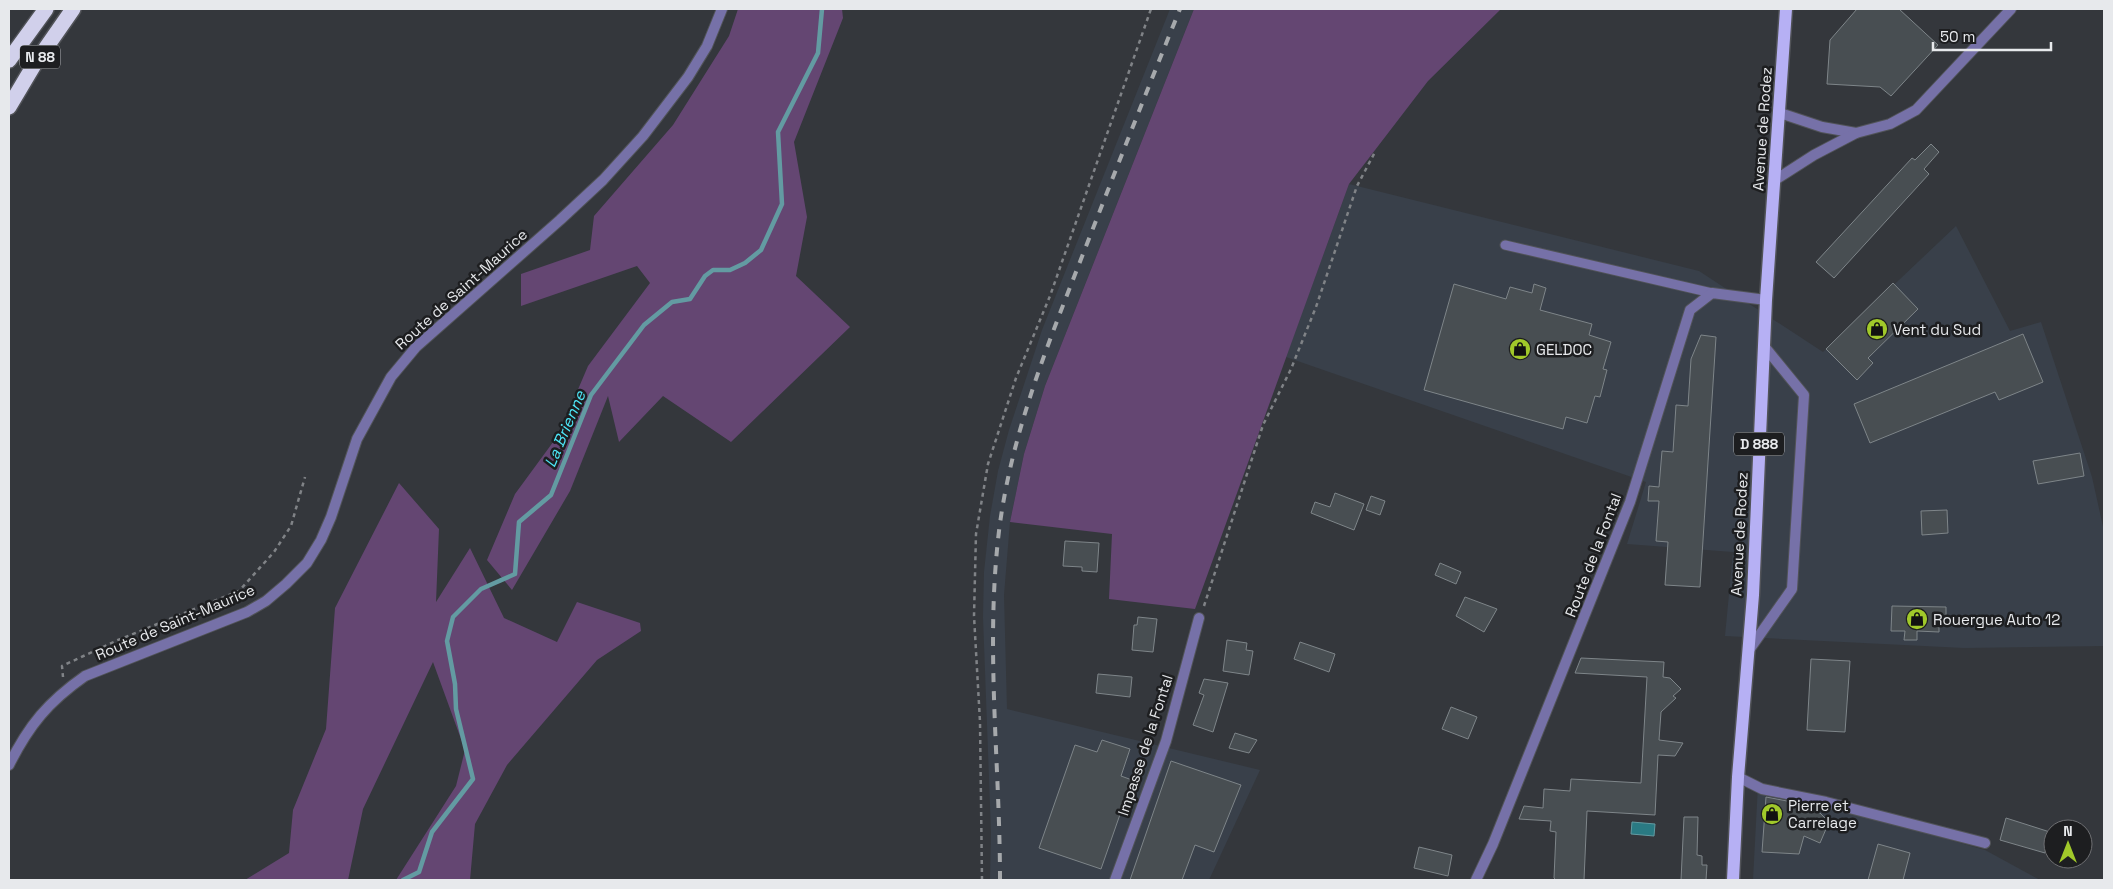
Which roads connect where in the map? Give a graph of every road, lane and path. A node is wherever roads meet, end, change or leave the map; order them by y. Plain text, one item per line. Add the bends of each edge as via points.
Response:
1 (46, 9) edge
2 (73, 9) edge
3 (722, 9) edge
4 (1151, 9) edge
5 (1786, 9) edge
6 (2011, 9) edge
7 (9, 60) edge
8 (9, 107) edge
9 (1780, 113) junction
10 (1856, 133) junction
11 (1374, 152) dead end
12 (1775, 180) junction
13 (1505, 245) dead end
14 (1712, 293) junction
15 (1766, 300) junction
16 (1764, 346) junction
17 (305, 477) dead end
18 (1199, 618) joint
19 (1749, 650) junction
20 (64, 691) junction
21 (9, 765) edge
22 (1738, 777) junction
23 (1985, 843) dead end
24 (982, 880) edge
25 (1115, 880) edge
26 (1476, 880) edge
27 (1733, 880) edge

1 - 7 highway, N 88
2 - 8 highway, N 88
3 - 20 street, Route de Saint-Maurice via 707,46 688,77 643,136 603,180 416,347 390,377 357,439 331,517 306,563 266,601 247,612 85,676
4 - 24 path via 1050,296 1016,378 988,464 976,534 974,616 980,722
5 - 9 main road, Avenue de Rodez / D 888
6 - 10 street via 1916,110 1890,124
9 - 10 street via 1822,127
9 - 12 main road, Avenue de Rodez / D 888
10 - 12 street
11 - 18 path via 1357,186 1316,307 1263,426
12 - 15 main road, Avenue de Rodez / D 888
13 - 14 lane
14 - 15 street
14 - 26 street, Route de la Fontal via 1690,310 1630,502
15 - 16 main road, Avenue de Rodez / D 888
16 - 19 main road, Avenue de Rodez / D 888
16 - 19 street via 1804,395 1792,589
17 - 20 path via 291,526 274,552 239,591 62,666
18 - 25 street, Impasse de la Fontal via 1166,741
19 - 22 main road, Avenue de Rodez / D 888
20 - 21 street, Route de Saint-Maurice via 25,734
22 - 23 street via 1762,789
22 - 27 main road, Avenue de Rodez / D 888

